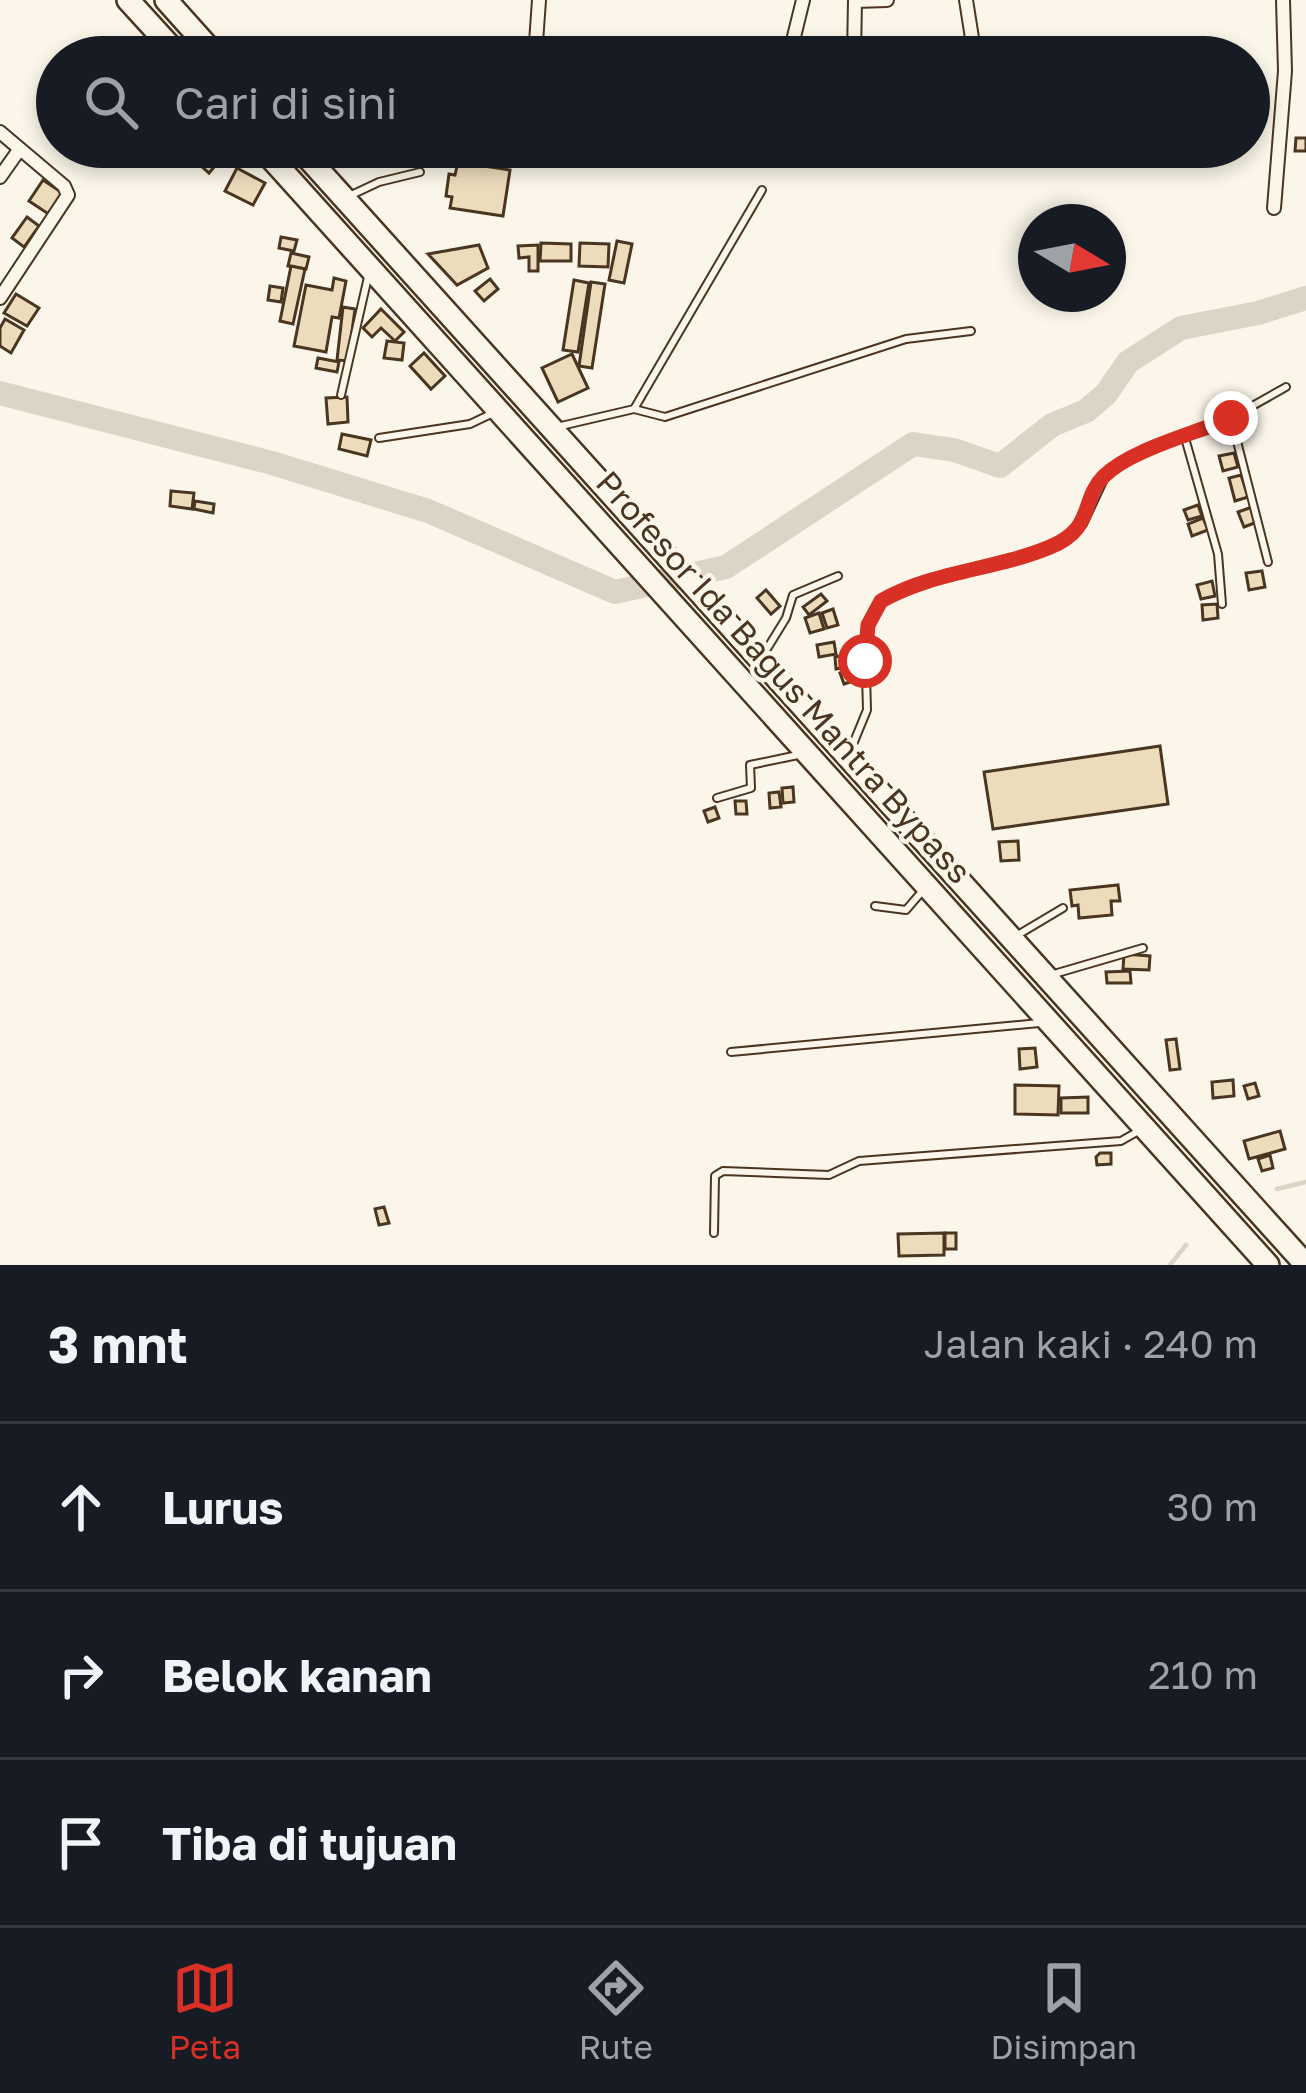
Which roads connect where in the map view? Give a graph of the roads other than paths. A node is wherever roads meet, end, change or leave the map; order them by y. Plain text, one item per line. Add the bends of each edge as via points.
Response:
1 (128, 0) edge
2 (166, 0) edge
3 (539, 0) edge
4 (803, 0) edge
5 (855, 0) edge
6 (887, 0) edge
7 (966, 0) edge
8 (1283, 0) edge
9 (161, 36) edge
10 (198, 36) edge
11 (536, 36) edge
12 (794, 36) edge
13 (854, 36) edge
14 (972, 36) edge
15 (0, 132) edge
16 (19, 150) junction
17 (36, 164) edge
18 (42, 168) edge
19 (281, 168) edge
20 (317, 168) edge
21 (420, 172) dead end
22 (0, 177) edge
23 (762, 190) dead end
24 (344, 198) junction
25 (1274, 208) dead end
26 (370, 268) junction
27 (0, 298) edge
28 (971, 331) dead end
29 (1286, 387) dead end
30 (341, 395) dead end
31 (634, 409) junction
32 (500, 410) junction
33 (1231, 418) junction
34 (551, 428) junction
35 (379, 438) dead end
36 (1185, 438) junction
37 (1268, 562) dead end
38 (838, 577) dead end
39 (1222, 604) dead end
40 (760, 660) junction
41 (807, 753) junction
42 (848, 758) junction
43 (717, 798) dead end
44 (927, 885) junction
45 (875, 906) dead end
46 (1063, 908) dead end
47 (1013, 938) junction
48 (1143, 948) dead end
49 (1045, 976) junction
50 (1048, 1022) junction
51 (731, 1052) dead end
52 (1144, 1127) junction
53 (714, 1233) dead end
54 (1263, 1258) edge
55 (1306, 1265) edge

1 - 9 highway
2 - 10 highway
3 - 11 street
4 - 12 street
5 - 6 street
5 - 13 street
7 - 14 street
8 - 25 street
15 - 16 street
16 - 17 street
16 - 22 street
18 - 27 street via 68,194
19 - 26 highway, Profesor Ida Bagus Mantra Bypass
20 - 24 highway, Profesor Ida Bagus Mantra Bypass
21 - 24 lane
23 - 31 lane
24 - 34 highway, Profesor Ida Bagus Mantra Bypass
26 - 30 lane
26 - 32 highway, Profesor Ida Bagus Mantra Bypass
28 - 31 lane via 906,339 665,417
29 - 33 lane
31 - 34 lane
32 - 35 lane via 470,424
32 - 41 highway, Profesor Ida Bagus Mantra Bypass
33 - 36 lane
33 - 37 lane
34 - 40 highway, Profesor Ida Bagus Mantra Bypass
36 - 39 lane via 1218,554
36 - 42 lane via 1106,475 1083,524 1053,547 881,601 865,638 867,710
38 - 40 lane via 793,595
40 - 42 highway, Profesor Ida Bagus Mantra Bypass
41 - 43 lane via 750,765 751,788
41 - 44 highway, Profesor Ida Bagus Mantra Bypass
42 - 47 highway, Profesor Ida Bagus Mantra Bypass
44 - 45 lane via 905,910
44 - 50 highway, Profesor Ida Bagus Mantra Bypass
46 - 47 lane
47 - 49 highway, Profesor Ida Bagus Mantra Bypass
48 - 49 lane
49 - 55 highway, Profesor Ida Bagus Mantra Bypass
50 - 51 lane
50 - 52 highway, Profesor Ida Bagus Mantra Bypass
52 - 53 lane via 1121,1141 859,1161 830,1175 723,1171 715,1176
52 - 54 highway, Profesor Ida Bagus Mantra Bypass

